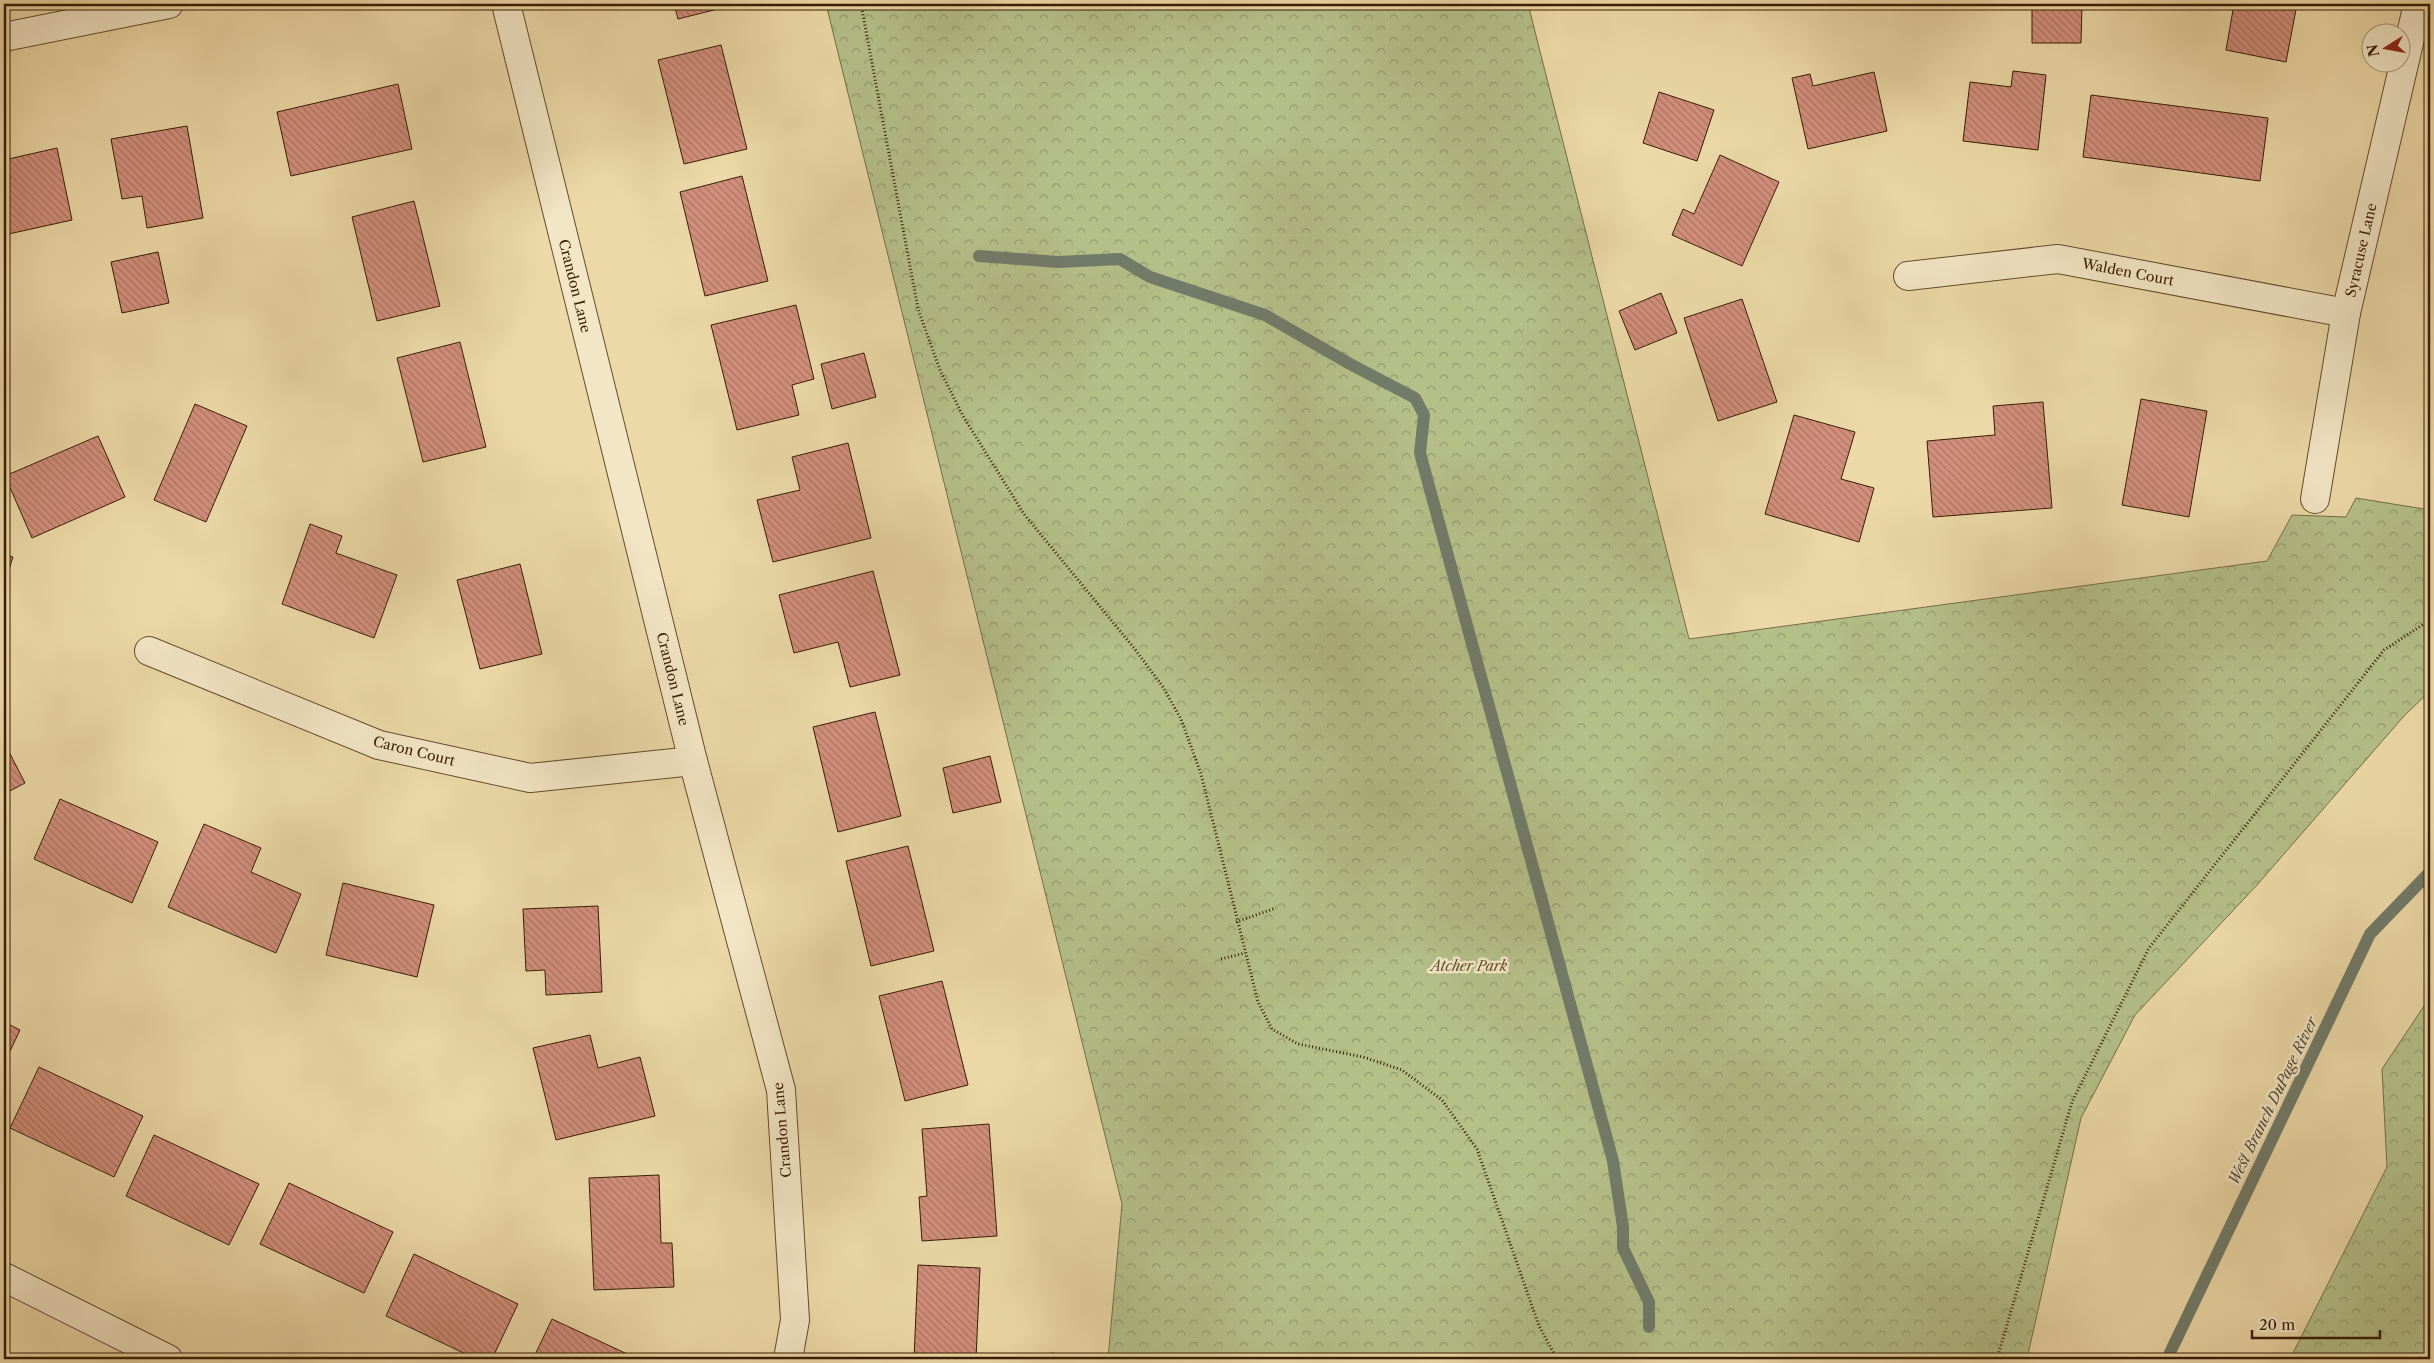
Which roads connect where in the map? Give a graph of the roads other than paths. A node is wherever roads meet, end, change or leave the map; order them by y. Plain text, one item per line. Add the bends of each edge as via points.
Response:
1 (170, 4) edge
2 (506, 4) edge
3 (2418, 4) edge
4 (4, 37) edge
5 (1908, 276) dead end
6 (2346, 313) junction
7 (2315, 499) dead end
8 (149, 651) dead end
9 (693, 761) junction
10 (4, 1277) edge
11 (168, 1359) edge
12 (788, 1359) edge

1 - 4 street
2 - 9 street, Crandon Lane
3 - 6 street, Syracuse Lane
5 - 6 street, Walden Court via 2058,259
6 - 7 street, Syracuse Lane
8 - 9 street, Caron Court via 379,744 530,778
9 - 12 street, Crandon Lane via 781,1090 795,1320
10 - 11 street

